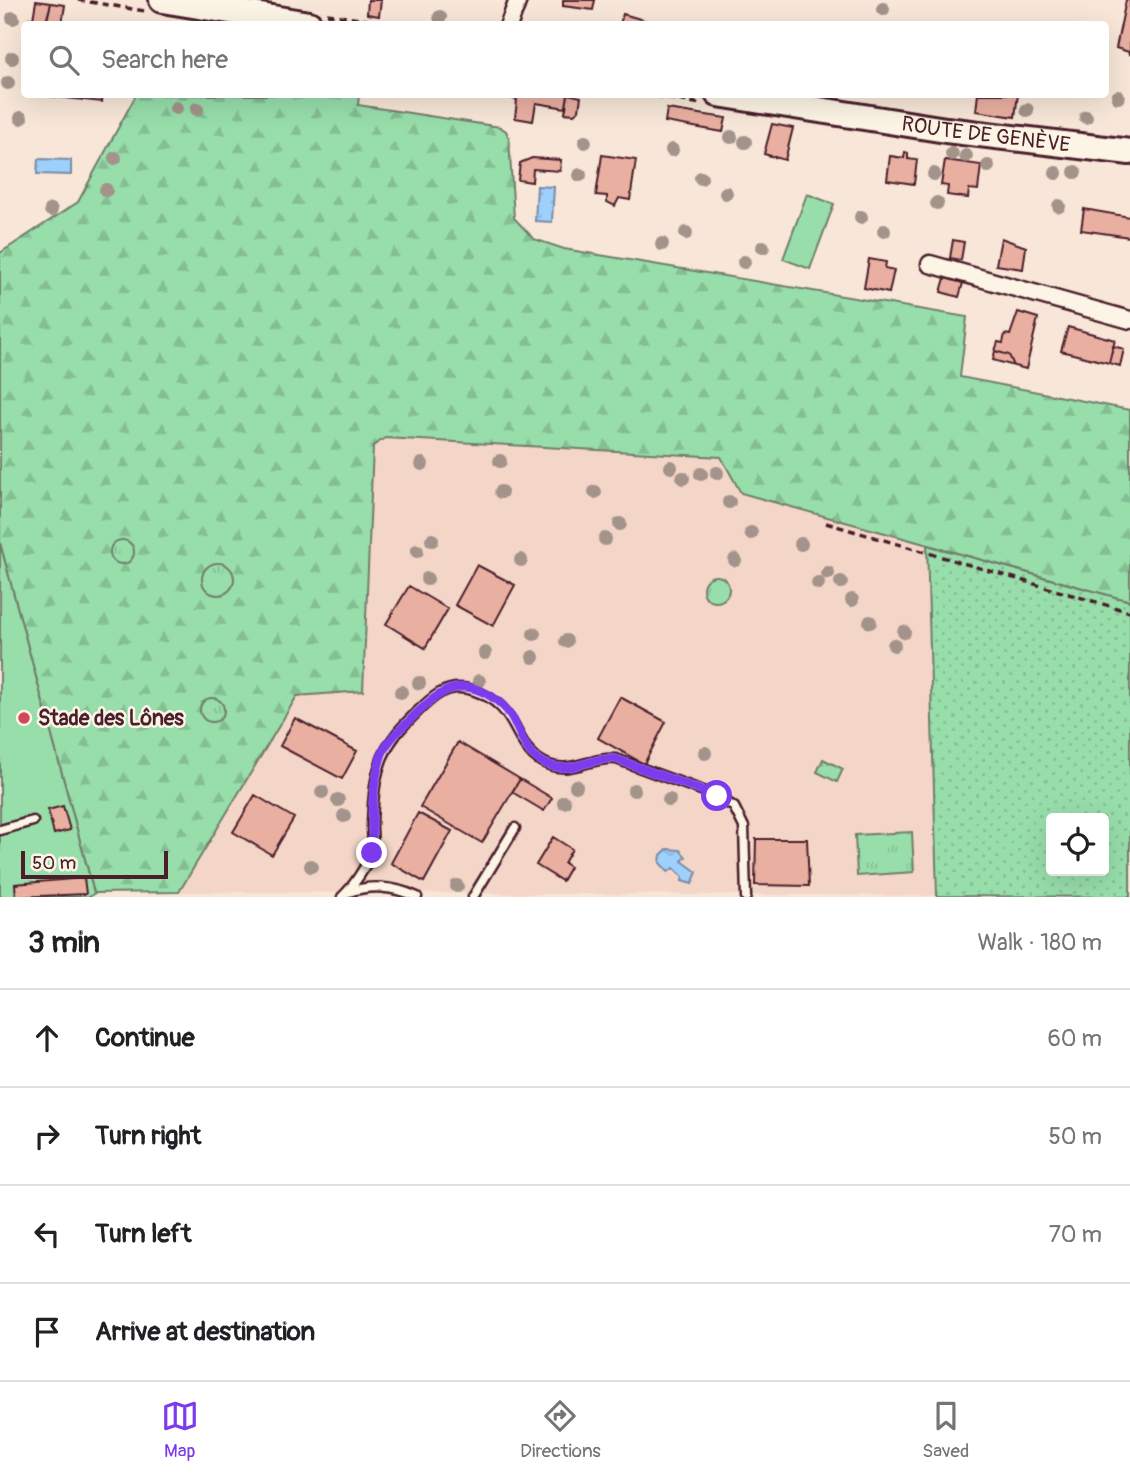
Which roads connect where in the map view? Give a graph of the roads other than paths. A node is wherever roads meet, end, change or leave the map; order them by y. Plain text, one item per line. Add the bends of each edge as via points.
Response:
1 (162, 0) edge
2 (518, 0) edge
3 (291, 21) edge
4 (510, 21) edge
5 (743, 98) edge
6 (1130, 152) edge
7 (930, 264) dead end
8 (1130, 320) edge
9 (33, 821) dead end
10 (515, 828) dead end
11 (0, 830) edge
12 (344, 895) edge
13 (417, 897) edge
14 (473, 897) edge
15 (746, 897) edge

1 - 3 main road
2 - 4 street
5 - 6 main road, ROUTE DE GENÈVE via 946,130
7 - 8 street
9 - 11 lane
10 - 14 lane
12 - 13 lane via 370,886
12 - 15 lane via 372,853 373,783 382,753 433,697 454,687 502,705 529,754 551,766 616,759 717,796 734,807 744,827

